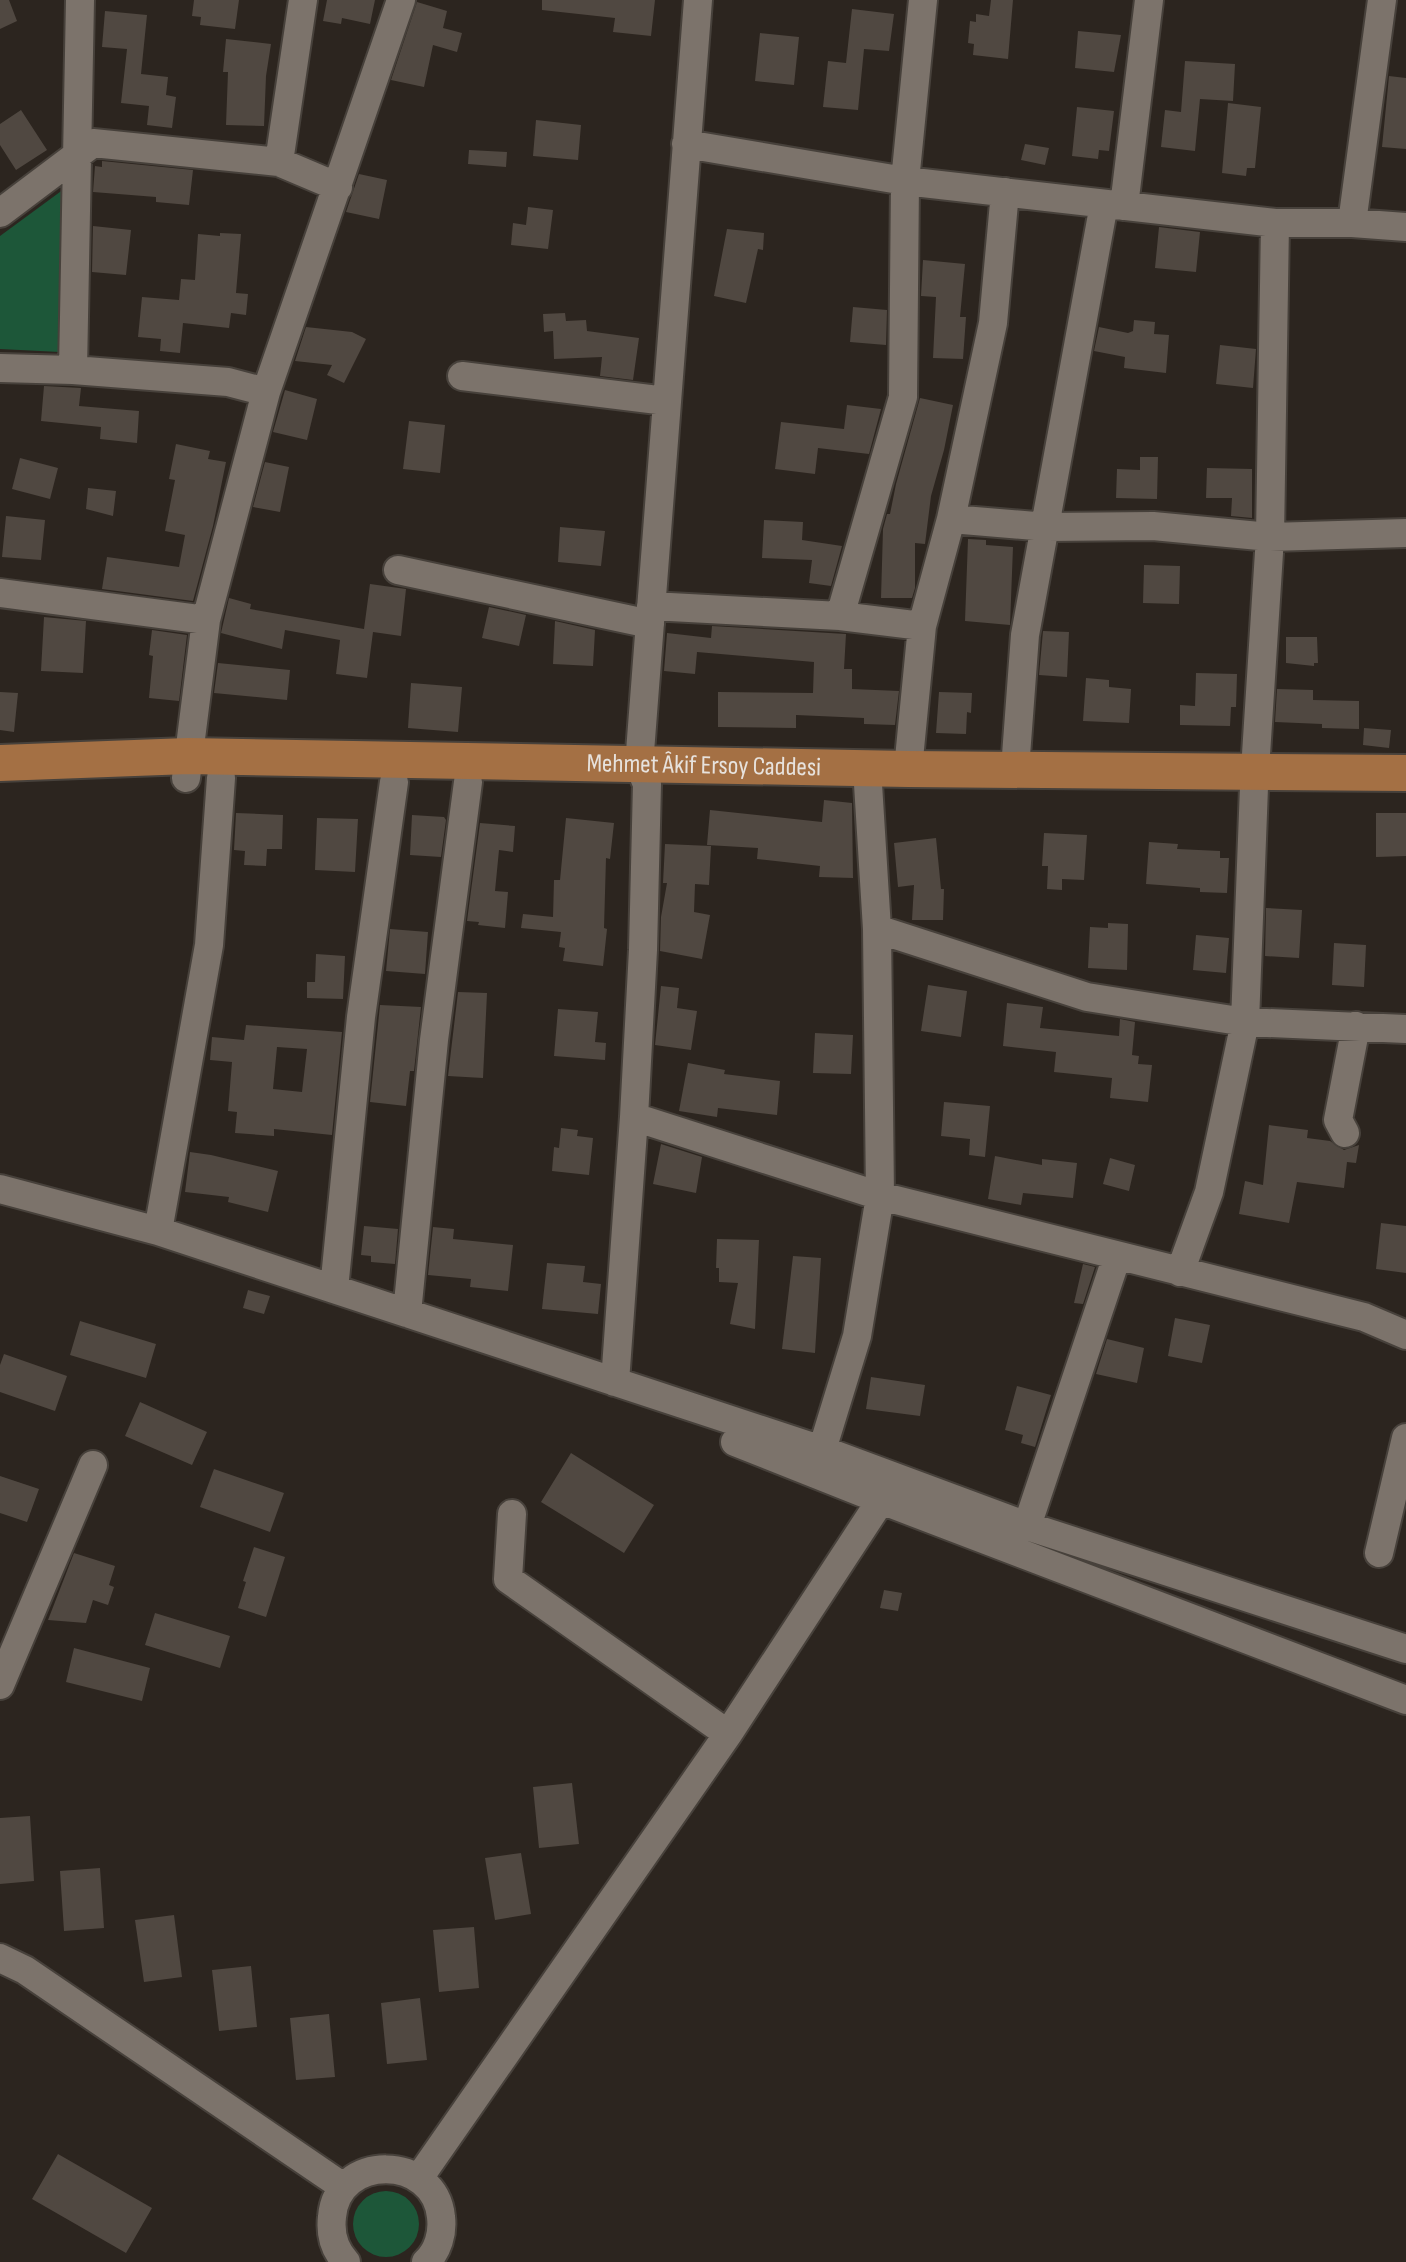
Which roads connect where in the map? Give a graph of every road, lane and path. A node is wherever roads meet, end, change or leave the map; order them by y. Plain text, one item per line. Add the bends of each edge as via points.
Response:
1 (80, 0) edge
2 (303, 0) edge
3 (401, 0) edge
4 (698, 0) edge
5 (923, 0) edge
6 (1149, 0) edge
7 (1382, 0) edge
8 (686, 144) junction
9 (79, 154) junction
10 (279, 162) junction
11 (905, 181) junction
12 (338, 187) junction
13 (1005, 192) junction
14 (1114, 205) junction
15 (0, 213) edge
16 (1275, 223) junction
17 (1352, 223) junction
18 (1406, 227) edge
19 (0, 368) edge
20 (73, 370) junction
21 (462, 376) dead end
22 (266, 392) junction
23 (666, 401) junction
24 (951, 519) junction
25 (1047, 527) junction
26 (1406, 533) edge
27 (1270, 537) junction
28 (398, 570) dead end
29 (0, 593) edge
30 (650, 615) junction
31 (840, 616) junction
32 (206, 620) junction
33 (922, 626) junction
34 (0, 763) edge
35 (187, 767) junction
36 (908, 769) junction
37 (1015, 769) junction
38 (1406, 773) edge
39 (643, 774) junction
40 (221, 778) junction
41 (1254, 779) junction
42 (0, 781) edge
43 (394, 782) junction
44 (468, 782) junction
45 (868, 784) junction
46 (1406, 788) edge
47 (877, 929) junction
48 (1245, 1022) junction
49 (1356, 1026) junction
50 (1406, 1029) edge
51 (634, 1117) junction
52 (1345, 1133) dead end
53 (0, 1189) edge
54 (880, 1196) junction
55 (158, 1231) junction
56 (1117, 1256) junction
57 (1180, 1272) junction
58 (334, 1289) junction
59 (407, 1313) junction
60 (1406, 1335) edge
61 (615, 1382) junction
62 (1406, 1438) edge
63 (735, 1442) dead end
64 (822, 1450) junction
65 (93, 1465) dead end
66 (881, 1500) junction
67 (512, 1514) dead end
68 (1027, 1526) junction
69 (1379, 1553) dead end
70 (1406, 1649) edge
71 (0, 1685) edge
72 (1406, 1700) edge
73 (728, 1734) junction
74 (0, 1958) edge
75 (419, 2178) junction
76 (342, 2186) junction
77 (434, 2260) edge
78 (346, 2262) edge

1 - 9 street
2 - 10 street
3 - 12 street
4 - 8 street
5 - 11 street
6 - 14 street
7 - 17 street
8 - 11 street
8 - 23 street
9 - 10 street via 93,143
9 - 15 street
9 - 20 street
10 - 12 street
11 - 13 street
11 - 31 street via 903,397
12 - 22 street
13 - 14 street
13 - 24 street via 993,323
14 - 16 street
14 - 25 street
16 - 17 street
16 - 27 street
17 - 18 street
19 - 20 street
20 - 22 street via 228,382
21 - 23 street
22 - 32 street
23 - 30 street
24 - 25 street
24 - 33 street
25 - 27 street via 1153,526
25 - 37 street via 1025,635
26 - 27 street
27 - 41 street
28 - 30 street
29 - 32 street
30 - 31 street
30 - 39 street
31 - 33 street
32 - 35 street
33 - 36 street
34 - 35 main road, Mehmet Âkif Ersoy Caddesi
35 - 39 main road, Mehmet Âkif Ersoy Caddesi
35 - 40 main road, Mehmet Âkif Ersoy Caddesi
35 - 42 main road, Mehmet Âkif Ersoy Caddesi
36 - 37 main road, Mehmet Âkif Ersoy Caddesi
36 - 39 main road, Mehmet Âkif Ersoy Caddesi
37 - 41 main road, Mehmet Âkif Ersoy Caddesi
38 - 41 main road, Mehmet Âkif Ersoy Caddesi
39 - 44 main road, Mehmet Âkif Ersoy Caddesi
39 - 45 main road, Mehmet Âkif Ersoy Caddesi
39 - 51 street via 643,950
40 - 43 main road, Mehmet Âkif Ersoy Caddesi
40 - 55 street via 209,945
41 - 45 main road, Mehmet Âkif Ersoy Caddesi
41 - 46 main road, Mehmet Âkif Ersoy Caddesi
41 - 48 street
43 - 44 main road, Mehmet Âkif Ersoy Caddesi
43 - 58 street via 361,1017
44 - 59 street via 434,1040
45 - 47 street
47 - 48 street via 1087,997
47 - 54 street
48 - 49 street
48 - 57 street via 1209,1192
49 - 50 street
49 - 52 street via 1338,1120
51 - 54 street
51 - 61 street
53 - 55 street
54 - 56 street
54 - 64 street via 857,1336
55 - 58 street
56 - 57 street
56 - 68 street
57 - 60 street via 1364,1317
58 - 59 street
59 - 61 street
61 - 64 street
62 - 69 street
63 - 66 street
64 - 68 street
65 - 71 street
66 - 72 street
66 - 73 street
67 - 73 street via 508,1579
68 - 70 street
73 - 75 street
74 - 76 street
75 - 76 street via 379,2168
75 - 77 street via 440,2210
76 - 78 street via 331,2230

